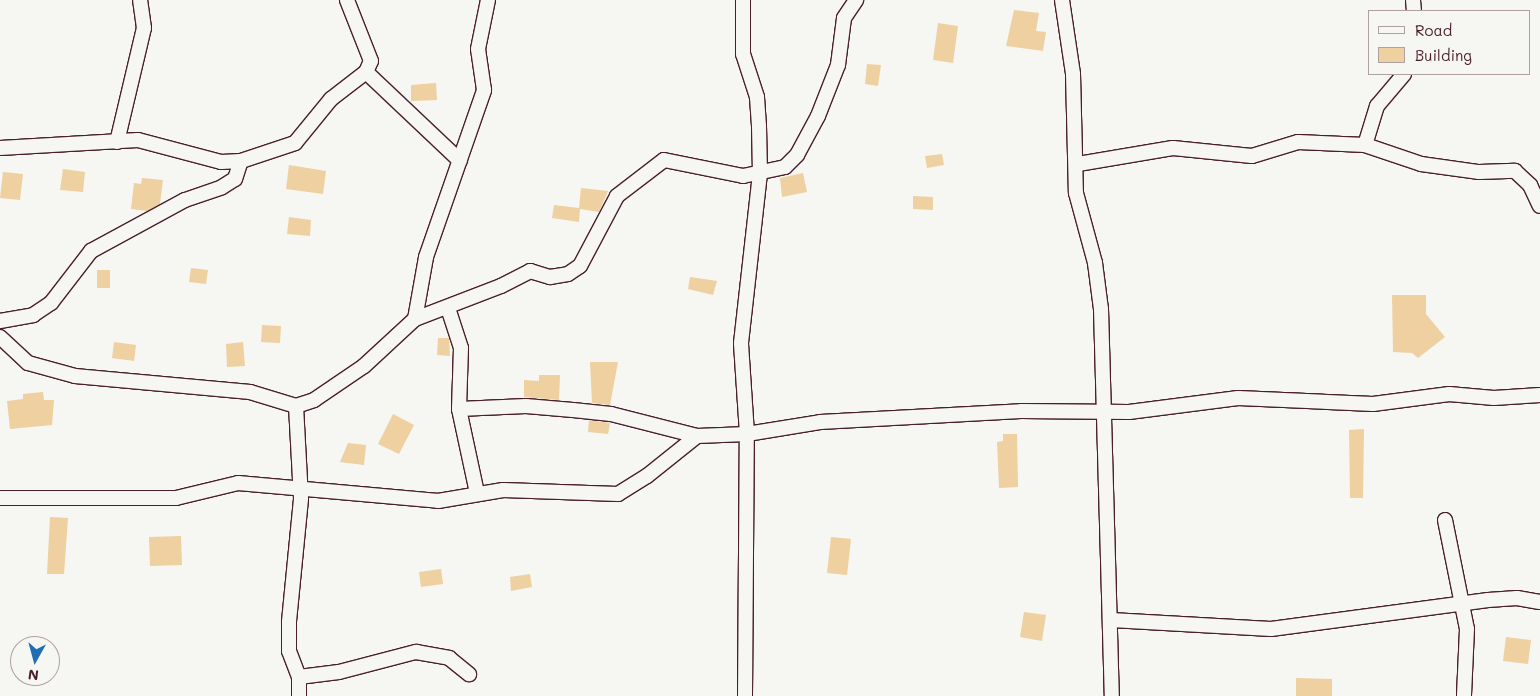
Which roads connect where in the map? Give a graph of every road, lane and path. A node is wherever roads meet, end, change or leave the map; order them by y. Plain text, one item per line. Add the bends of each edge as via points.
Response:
1 (140, 0) edge
2 (347, 0) edge
3 (488, 0) edge
4 (743, 0) edge
5 (856, 0) edge
6 (1062, 0) edge
7 (366, 72) junction
8 (1403, 75) edge
9 (117, 142) junction
10 (1365, 146) junction
11 (0, 148) edge
12 (241, 161) junction
13 (460, 161) junction
14 (1078, 164) junction
15 (760, 174) junction
16 (1540, 206) edge
17 (448, 308) junction
18 (415, 319) junction
19 (0, 321) edge
20 (0, 337) edge
21 (1540, 395) edge
22 (296, 406) junction
23 (459, 409) junction
24 (1105, 412) junction
25 (747, 434) junction
26 (697, 436) junction
27 (299, 486) junction
28 (477, 493) junction
29 (0, 498) edge
30 (1445, 520) dead end
31 (1540, 602) edge
32 (1461, 604) junction
33 (1112, 620) junction
34 (469, 674) dead end
35 (299, 677) junction
36 (299, 696) edge
37 (745, 696) edge
38 (1112, 696) edge
39 (1464, 696) edge

1 - 9 street via 144,28
2 - 7 street via 371,61
3 - 13 street via 478,49 484,90
4 - 15 street via 743,54 756,97
5 - 15 street via 844,18 838,65 808,138 785,167
6 - 14 street via 1072,74
7 - 12 street via 332,98 295,143
7 - 13 street
8 - 10 street via 1377,106
9 - 11 street
9 - 12 street via 138,140 222,162
10 - 14 street via 1298,142 1252,156 1173,148
10 - 16 street via 1421,164 1479,172 1515,171 1530,186
12 - 19 street via 235,179 222,187 185,200 91,251 52,303 33,314
13 - 18 street via 426,257
14 - 24 street via 1076,193 1095,263 1101,309
15 - 17 street via 726,174 664,160 616,196 580,266 568,274 550,277 530,271
15 - 25 street via 740,344
17 - 18 street
17 - 23 street via 462,348
18 - 22 street via 364,366 314,400
20 - 22 street via 28,363 75,376 250,392
21 - 24 street via 1494,398 1449,394 1373,404 1238,398
22 - 27 street
23 - 26 street via 526,406 602,413
23 - 28 street
24 - 25 street via 1022,411 820,422
24 - 33 street
25 - 26 street
25 - 37 street
26 - 28 street via 647,476 618,494 503,490
27 - 28 street via 438,501
27 - 29 street via 238,483 176,498 138,500
27 - 35 street via 289,651
30 - 32 street
31 - 32 street via 1518,598
32 - 33 street via 1272,629
32 - 39 street via 1467,629
33 - 38 street
34 - 35 street via 448,658 416,652 339,672
35 - 36 street

